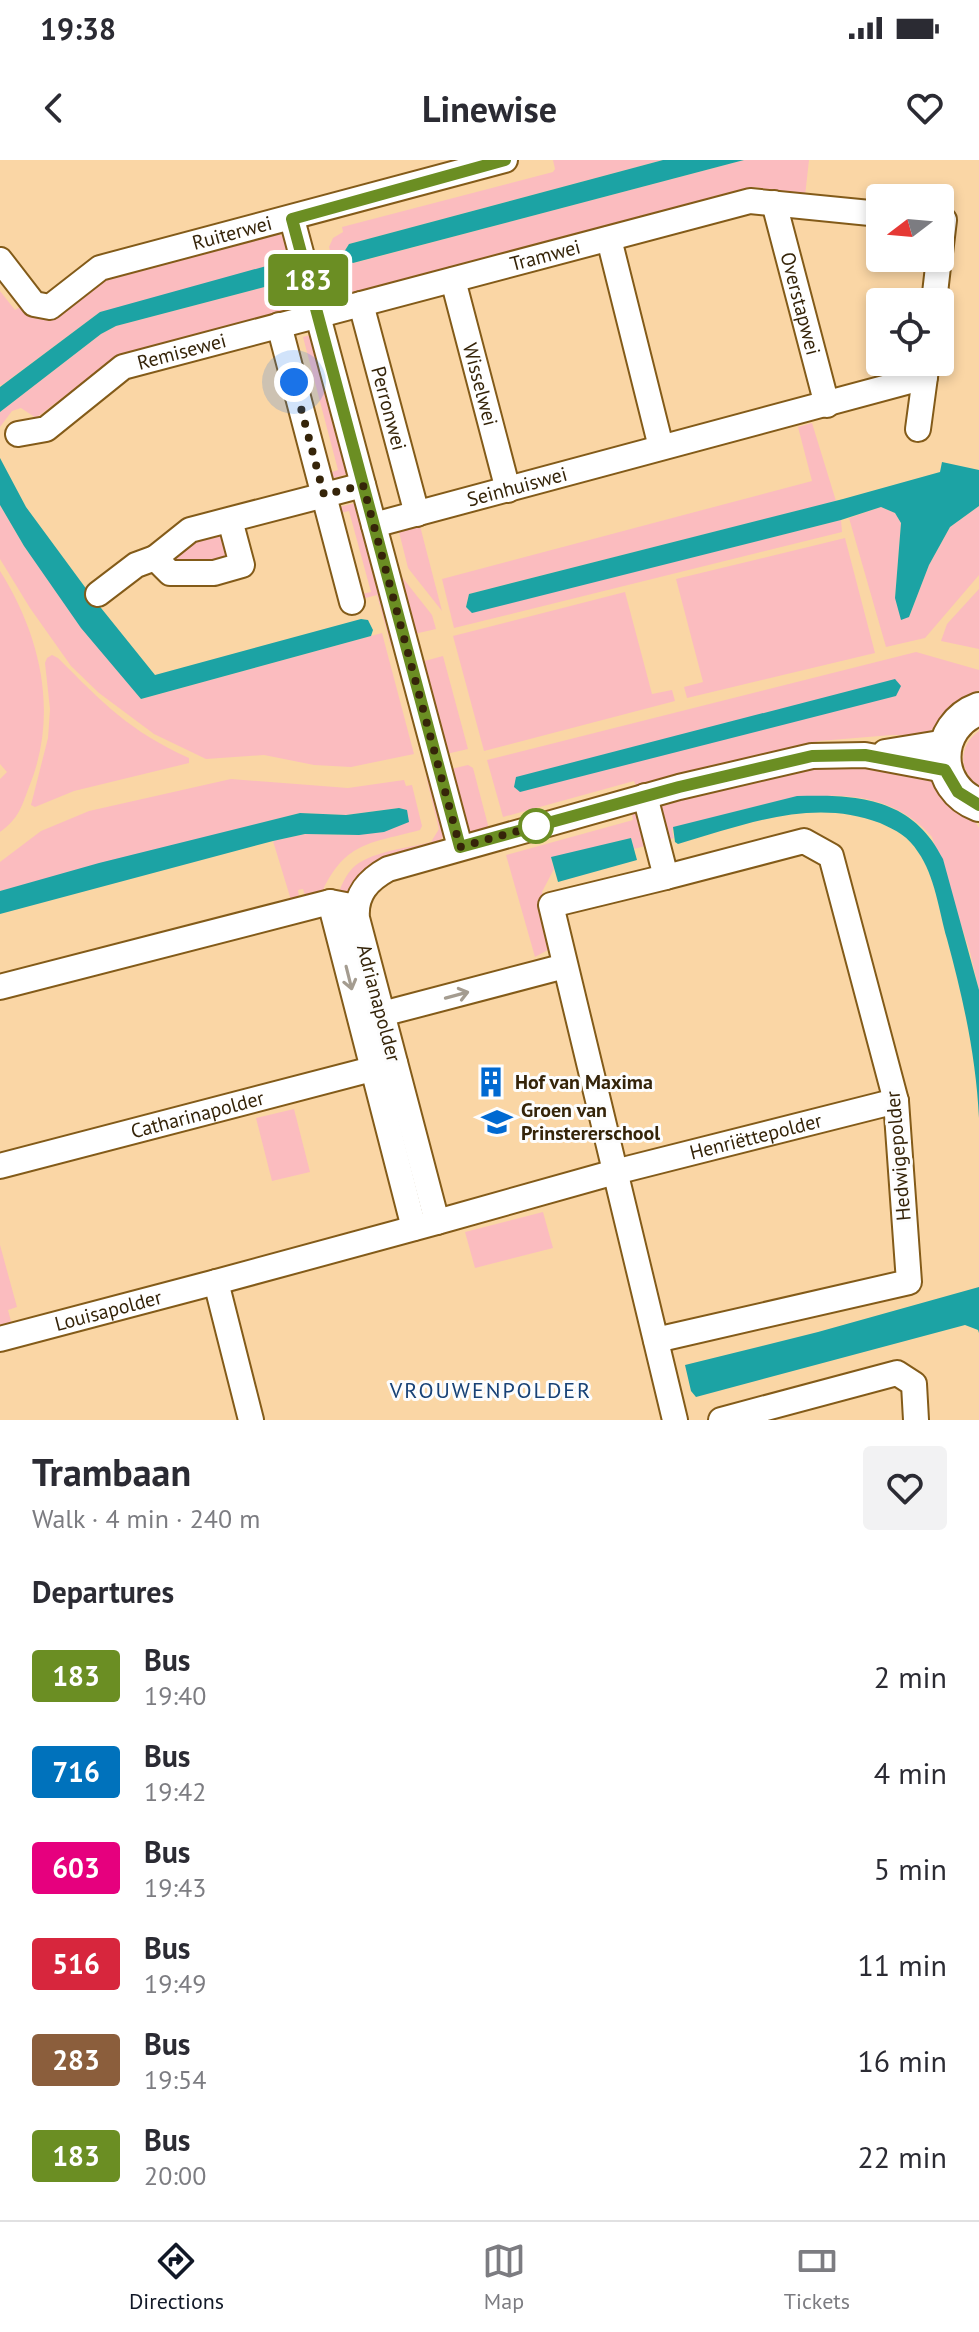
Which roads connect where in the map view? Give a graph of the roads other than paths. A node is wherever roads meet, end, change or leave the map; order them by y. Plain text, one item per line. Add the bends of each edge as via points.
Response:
1 (505, 160) edge
2 (774, 203) junction
3 (866, 213) edge
4 (292, 219) junction
5 (609, 239) junction
6 (0, 260) edge
7 (453, 280) junction
8 (361, 304) junction
9 (317, 315) junction
10 (279, 325) junction
11 (907, 376) edge
12 (925, 376) edge
13 (827, 405) junction
14 (918, 429) dead end
15 (18, 434) dead end
16 (661, 447) junction
17 (363, 485) junction
18 (508, 490) junction
19 (324, 495) junction
20 (417, 514) junction
21 (230, 520) junction
22 (374, 525) junction
23 (155, 558) junction
24 (98, 594) dead end
25 (352, 602) dead end
26 (979, 709) edge
27 (946, 756) junction
28 (645, 796) junction
29 (979, 805) edge
30 (460, 847) junction
31 (666, 877) junction
32 (330, 902) junction
33 (356, 907) junction
34 (565, 966) junction
35 (0, 987) edge
36 (382, 1014) junction
37 (383, 1066) junction
38 (896, 1101) junction
39 (0, 1166) edge
40 (615, 1172) junction
41 (426, 1225) junction
42 (216, 1282) junction
43 (0, 1339) edge
44 (656, 1340) junction
45 (251, 1420) edge
46 (675, 1420) edge
47 (721, 1420) edge
48 (916, 1420) edge

1 - 4 street, Ruiterwei
2 - 3 street, Tramwei
2 - 5 street, Tramwei via 750,201
2 - 13 street, Overstapwei
4 - 6 street, Ruiterwei via 100,268 50,307 34,304
4 - 9 street
5 - 7 street, Tramwei
5 - 16 street
7 - 8 street, Tramwei
7 - 18 street, Wisselwei
8 - 9 street, Tramwei
8 - 20 street, Perronwei
9 - 10 street, Remisewei
9 - 17 street
10 - 15 street, Remisewei via 123,367 46,429
10 - 19 street
11 - 13 street, Seinhuiswei
12 - 14 street
13 - 16 street, Seinhuiswei
16 - 18 street, Seinhuiswei
17 - 19 street
17 - 22 street
18 - 20 street, Seinhuiswei
19 - 21 street
19 - 25 street
20 - 22 street, Seinhuiswei
21 - 23 street via 190,530
21 - 23 street via 242,565 214,573 170,573
22 - 30 street
23 - 24 street via 136,565
26 - 27 main road via 958,721
27 - 28 street via 812,756
27 - 29 main road via 958,792
28 - 30 street
28 - 31 street
30 - 33 street via 373,877
31 - 34 street, Hedwigepolder via 551,905
31 - 38 street, Hedwigepolder via 804,841 831,856
32 - 33 street
32 - 35 street
32 -> 37 street, Adrianapolder
33 - 36 street, Adrianapolder
36 -> 34 street
34 - 40 street, Hedwigepolder
36 - 37 street, Adrianapolder
37 - 39 street, Catharinapolder
37 - 41 street, Adrianapolder
38 - 40 street, Henriëttepolder
38 - 44 street, Hedwigepolder via 909,1282
40 - 41 street
40 - 44 street
41 - 42 street
42 - 43 street, Louisapolder
42 - 45 street
44 - 46 street
47 - 48 street via 897,1373 914,1384

